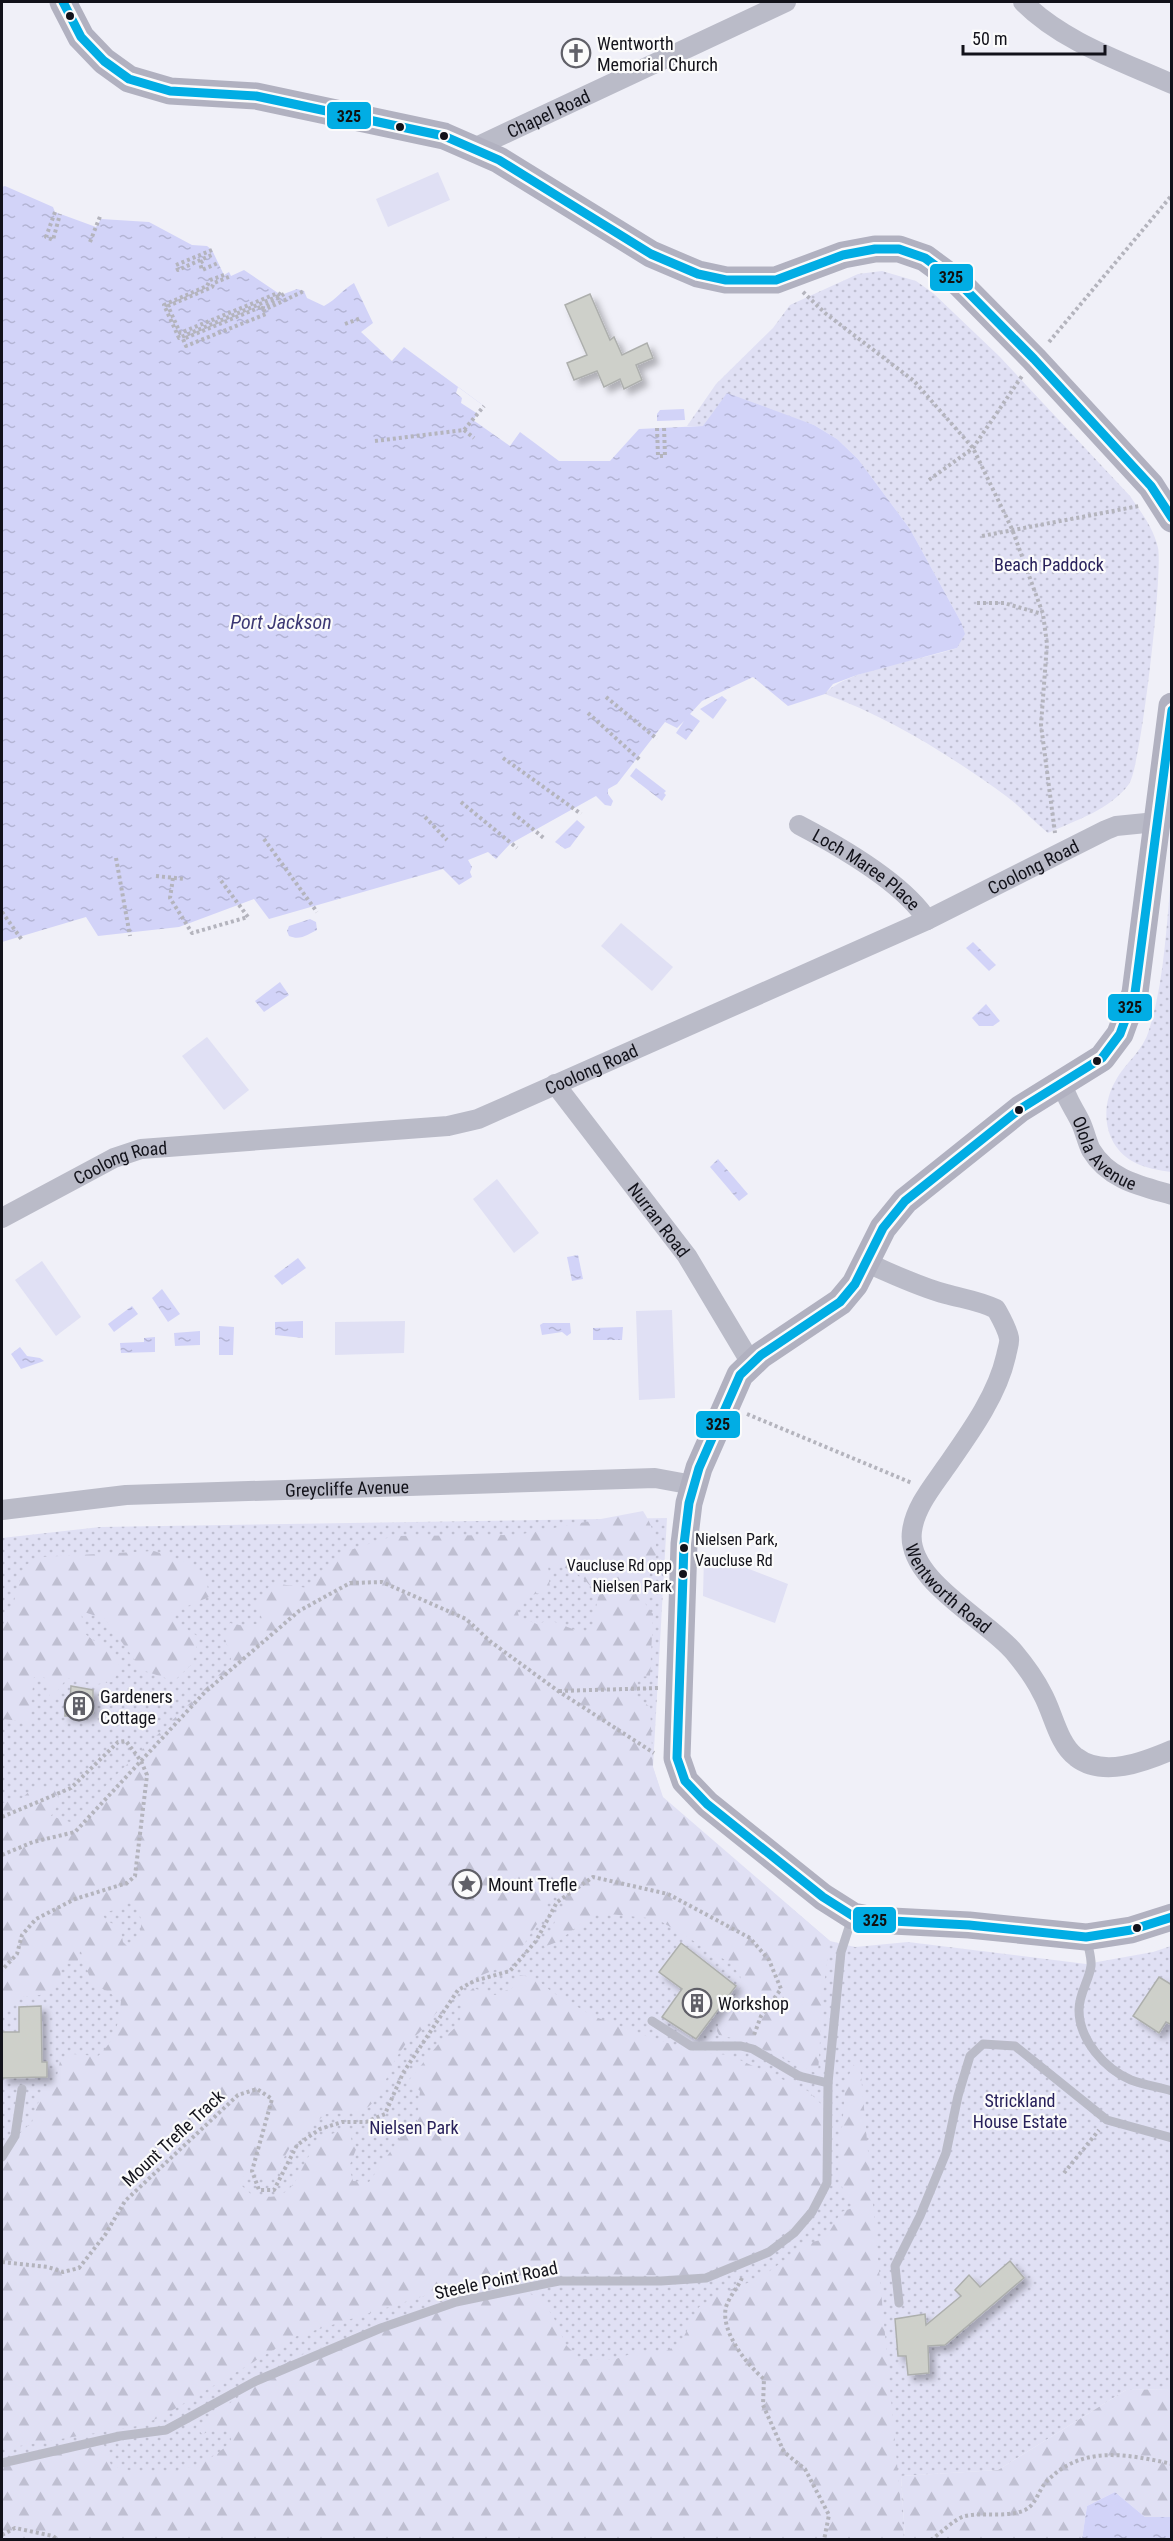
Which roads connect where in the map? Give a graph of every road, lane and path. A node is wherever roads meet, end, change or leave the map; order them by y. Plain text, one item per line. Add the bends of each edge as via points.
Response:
1 (63, 2) edge
2 (786, 2) edge
3 (1023, 2) edge
4 (1172, 84) edge
5 (474, 148) junction
6 (1172, 195) edge
7 (55, 212) dead end
8 (60, 214) dead end
9 (101, 214) dead end
10 (90, 242) dead end
11 (214, 253) junction
12 (218, 263) dead end
13 (224, 275) dead end
14 (231, 276) dead end
15 (304, 291) dead end
16 (284, 294) dead end
17 (805, 296) dead end
18 (361, 318) dead end
19 (345, 324) dead end
20 (1034, 359) junction
21 (484, 406) dead end
22 (657, 428) dead end
23 (663, 428) dead end
24 (464, 430) junction
25 (474, 438) dead end
26 (375, 441) dead end
27 (973, 448) junction
28 (929, 480) dead end
29 (1164, 511) edge
30 (1012, 529) junction
31 (982, 536) dead end
32 (976, 603) dead end
33 (1043, 614) junction
34 (606, 696) dead end
35 (1172, 706) edge
36 (588, 713) dead end
37 (657, 739) dead end
38 (503, 758) dead end
39 (640, 760) dead end
40 (461, 802) dead end
41 (513, 813) dead end
42 (581, 814) dead end
43 (425, 817) dead end
44 (1156, 822) junction
45 (799, 825) dead end
46 (1055, 832) dead end
47 (264, 839) dead end
48 (545, 839) dead end
49 (447, 840) dead end
50 (517, 848) dead end
51 (116, 858) dead end
52 (156, 876) dead end
53 (173, 878) junction
54 (219, 878) dead end
55 (184, 879) dead end
56 (2, 912) edge
57 (318, 912) dead end
58 (927, 920) junction
59 (130, 936) dead end
60 (22, 940) dead end
61 (1062, 1081) junction
62 (555, 1084) junction
63 (1172, 1195) edge
64 (2, 1218) edge
65 (867, 1263) junction
66 (751, 1363) junction
67 (741, 1411) dead end
68 (693, 1485) junction
69 (930, 1490) junction
70 (2, 1510) edge
71 (662, 1688) dead end
72 (558, 1691) junction
73 (1172, 1750) edge
74 (657, 1756) dead end
75 (141, 1761) junction
76 (2, 1817) edge
77 (2, 1855) edge
78 (853, 1916) junction
79 (1172, 1917) edge
80 (1086, 1936) junction
81 (2, 1970) edge
82 (652, 2021) dead end
83 (753, 2049) junction
84 (828, 2083) junction
85 (22, 2089) dead end
86 (1172, 2091) edge
87 (1107, 2120) junction
88 (1172, 2138) edge
89 (2, 2157) edge
90 (1064, 2173) dead end
91 (2, 2262) edge
92 (744, 2274) dead end
93 (899, 2303) dead end
94 (2, 2463) edge
95 (1172, 2464) edge
96 (2, 2535) edge
97 (58, 2540) edge
98 (825, 2540) edge
99 (931, 2540) edge

1 - 5 street via 74,27 90,48 117,71 143,85 170,91 256,96 428,132
2 - 5 street, Chapel Road
3 - 4 street via 1078,41
5 - 20 street via 507,164 660,260 726,280 776,279 843,255 874,249 910,252 944,270
6 - 20 path
7 - 8 path via 46,237 53,240
9 - 10 path
11 - 11 path via 178,270 176,265
11 - 12 path via 200,263 202,270
13 - 14 path via 164,304 178,338 281,295 180,333 168,306
15 - 16 path via 264,310 266,314 186,346 183,339 263,308
17 - 27 path via 914,381
18 - 19 path
20 - 27 path
20 - 29 street via 1151,486
21 - 24 path
22 - 23 path via 658,456 665,456
24 - 25 path
24 - 26 path
27 - 28 path
27 - 30 path
29 - 30 path
30 - 31 path
30 - 33 path
32 - 33 path via 1004,603
33 - 46 path via 1047,644 1041,725
34 - 37 path
35 - 44 street
36 - 39 path
38 - 42 path
40 - 50 path
41 - 48 path
43 - 49 path
44 - 58 street, Coolong Road via 1106,830
44 - 61 street via 1130,1013 1102,1058
45 - 58 street, Loch Maree Place via 909,895
47 - 57 path
51 - 59 path
52 - 53 path
53 - 54 path via 170,898 192,933 248,917
53 - 55 path
56 - 60 path
58 - 62 street, Coolong Road
61 - 63 street, Olola Avenue via 1066,1099 1081,1122 1091,1150 1106,1168 1120,1179
61 - 65 street via 1020,1108 905,1200 884,1228
62 - 64 street, Coolong Road via 463,1124 141,1149 114,1158
62 - 66 street, Nurran Road via 687,1256
65 - 66 street via 855,1284 830,1310
65 - 69 street, Wentworth Road via 915,1284 981,1301 996,1309 1010,1340 1003,1369 981,1414
66 - 68 street via 740,1375 725,1405
67 - 69 path
68 - 70 street, Greycliffe Avenue via 655,1478 138,1495
68 - 78 street via 684,1544 677,1746 680,1770 706,1804 823,1897
69 - 73 street, Wentworth Road via 911,1533 913,1547 926,1571 949,1598 1013,1650 1042,1693 1065,1745 1076,1758 1098,1766 1121,1766
71 - 72 path
72 - 74 path
72 - 75 path via 466,1619 382,1582 350,1583 299,1611 268,1635 205,1692
75 - 76 path via 126,1741 118,1742 71,1788
75 - 77 path via 75,1832 33,1842
75 - 81 path via 147,1774 135,1876 127,1883 75,1899 36,1919 22,1935 17,1954
78 - 80 street
78 - 84 lane, Steele Point Road via 841,1952
79 - 80 street via 1131,1930
80 - 86 lane via 1092,1964 1081,1991 1079,2011 1089,2041 1108,2065 1131,2080
82 - 83 lane via 692,2046
83 - 84 lane via 809,2080
83 - 91 path, Mount Trefle Track via 761,2016 781,1989 769,1960 750,1938 668,1894 593,1877 557,1902 536,1941 510,1971 458,1990 403,2073 385,2114 366,2122 342,2122 320,2129 297,2145 274,2190 259,2190 252,2171 272,2099 257,2089 238,2095 125,2201 79,2268 63,2272
84 - 94 lane, Steele Point Road via 827,2183 812,2212 794,2233 769,2252 706,2278 661,2282 560,2281 456,2302 381,2328 256,2380 166,2430 120,2436
85 - 89 lane via 15,2136
87 - 88 lane
87 - 90 path
87 - 93 lane via 1015,2046 982,2044 970,2056 946,2153 895,2266
92 - 98 path via 726,2307 729,2327 749,2367 764,2379 763,2405 784,2452 806,2469 821,2495 829,2515
95 - 99 path via 1129,2454 1086,2456 1062,2467 1044,2483 1025,2510 964,2517
96 - 97 path via 15,2528

